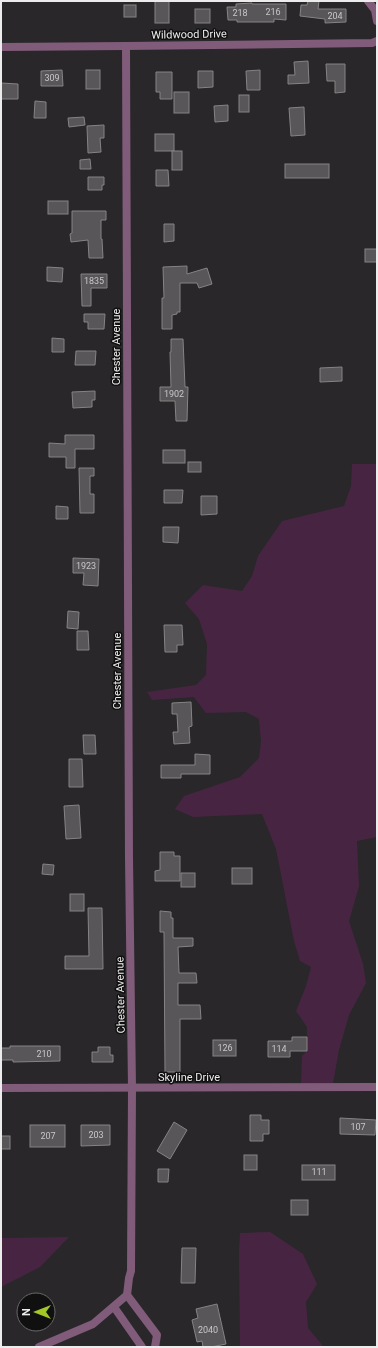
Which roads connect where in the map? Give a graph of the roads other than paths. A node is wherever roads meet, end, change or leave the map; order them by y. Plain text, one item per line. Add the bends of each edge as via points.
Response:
1 (368, 1) edge
2 (377, 22) edge
3 (377, 41) edge
4 (126, 46) junction
5 (1, 47) edge
6 (377, 1087) edge
7 (1, 1088) edge
8 (132, 1088) junction
9 (126, 1296) junction
10 (114, 1307) junction
11 (38, 1347) edge
12 (142, 1347) edge
13 (155, 1347) edge

1 - 2 street via 375,10
3 - 4 street, Wildwood Drive
4 - 5 street, Wildwood Drive
4 - 8 street, Chester Avenue
6 - 8 street, Skyline Drive
7 - 8 street, Skyline Drive
8 - 9 street, Chester Avenue via 131,1271
9 - 10 street
9 - 13 street via 157,1335
10 - 11 street via 93,1324
10 - 12 street

